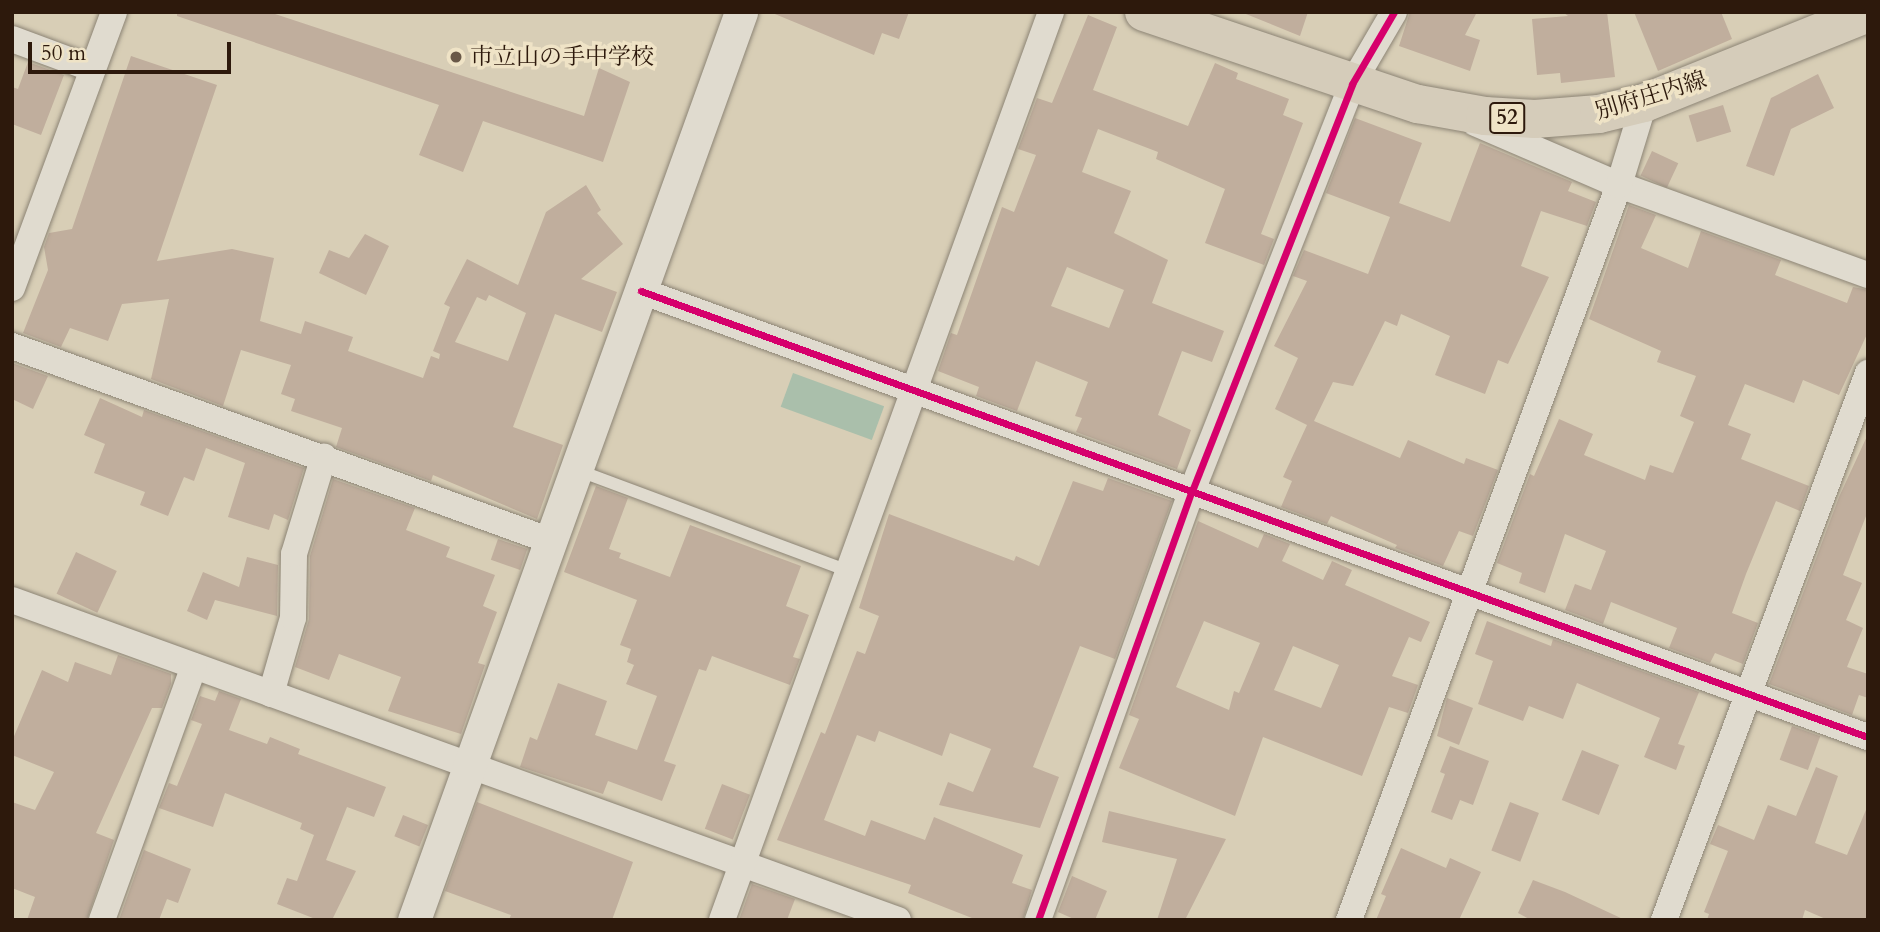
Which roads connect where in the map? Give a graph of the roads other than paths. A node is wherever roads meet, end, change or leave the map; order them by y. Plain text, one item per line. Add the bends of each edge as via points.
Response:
1 (114, 12) edge
2 (741, 12) edge
3 (1051, 12) edge
4 (1144, 12) edge
5 (1394, 12) edge
6 (1868, 13) edge
7 (12, 38) edge
8 (93, 69) junction
9 (1352, 84) junction
10 (1644, 103) junction
11 (1444, 109) junction
12 (1619, 185) junction
13 (1868, 275) edge
14 (12, 288) edge
15 (641, 291) junction
16 (12, 346) edge
17 (1868, 373) edge
18 (914, 390) junction
19 (324, 456) junction
20 (577, 470) junction
21 (1192, 491) junction
22 (551, 541) junction
23 (848, 571) junction
24 (1468, 592) junction
25 (12, 600) edge
26 (194, 666) junction
27 (271, 694) junction
28 (1749, 694) junction
29 (1868, 737) edge
30 (470, 765) junction
31 (742, 864) junction
32 (102, 920) edge
33 (414, 920) edge
34 (722, 920) edge
35 (898, 920) edge
36 (1038, 920) edge
37 (1349, 920) edge
38 (1664, 920) edge

1 - 8 street
2 - 15 street
3 - 18 street
4 - 9 main road, 別府庄内線 / 52
5 - 9 street
6 - 10 main road, 別府庄内線 / 52
7 - 8 street
8 - 14 street
9 - 11 main road, 別府庄内線 / 52
9 - 21 street
10 - 11 main road, 別府庄内線 / 52 via 1554,118 1504,118
10 - 12 street
11 - 12 street
12 - 13 street
12 - 24 street
15 - 18 street
15 - 20 street
16 - 19 street
17 - 28 street
18 - 21 street
18 - 23 street
19 - 22 street
19 - 27 street via 294,554 293,618
20 - 22 street
20 - 23 lane
21 - 24 street
21 - 36 street
22 - 30 street
23 - 31 street
24 - 28 street
24 - 37 street
25 - 26 street
26 - 27 street
26 - 32 street
27 - 30 street
28 - 29 street
28 - 38 street
30 - 31 street
30 - 33 street
31 - 34 street
31 - 35 street

